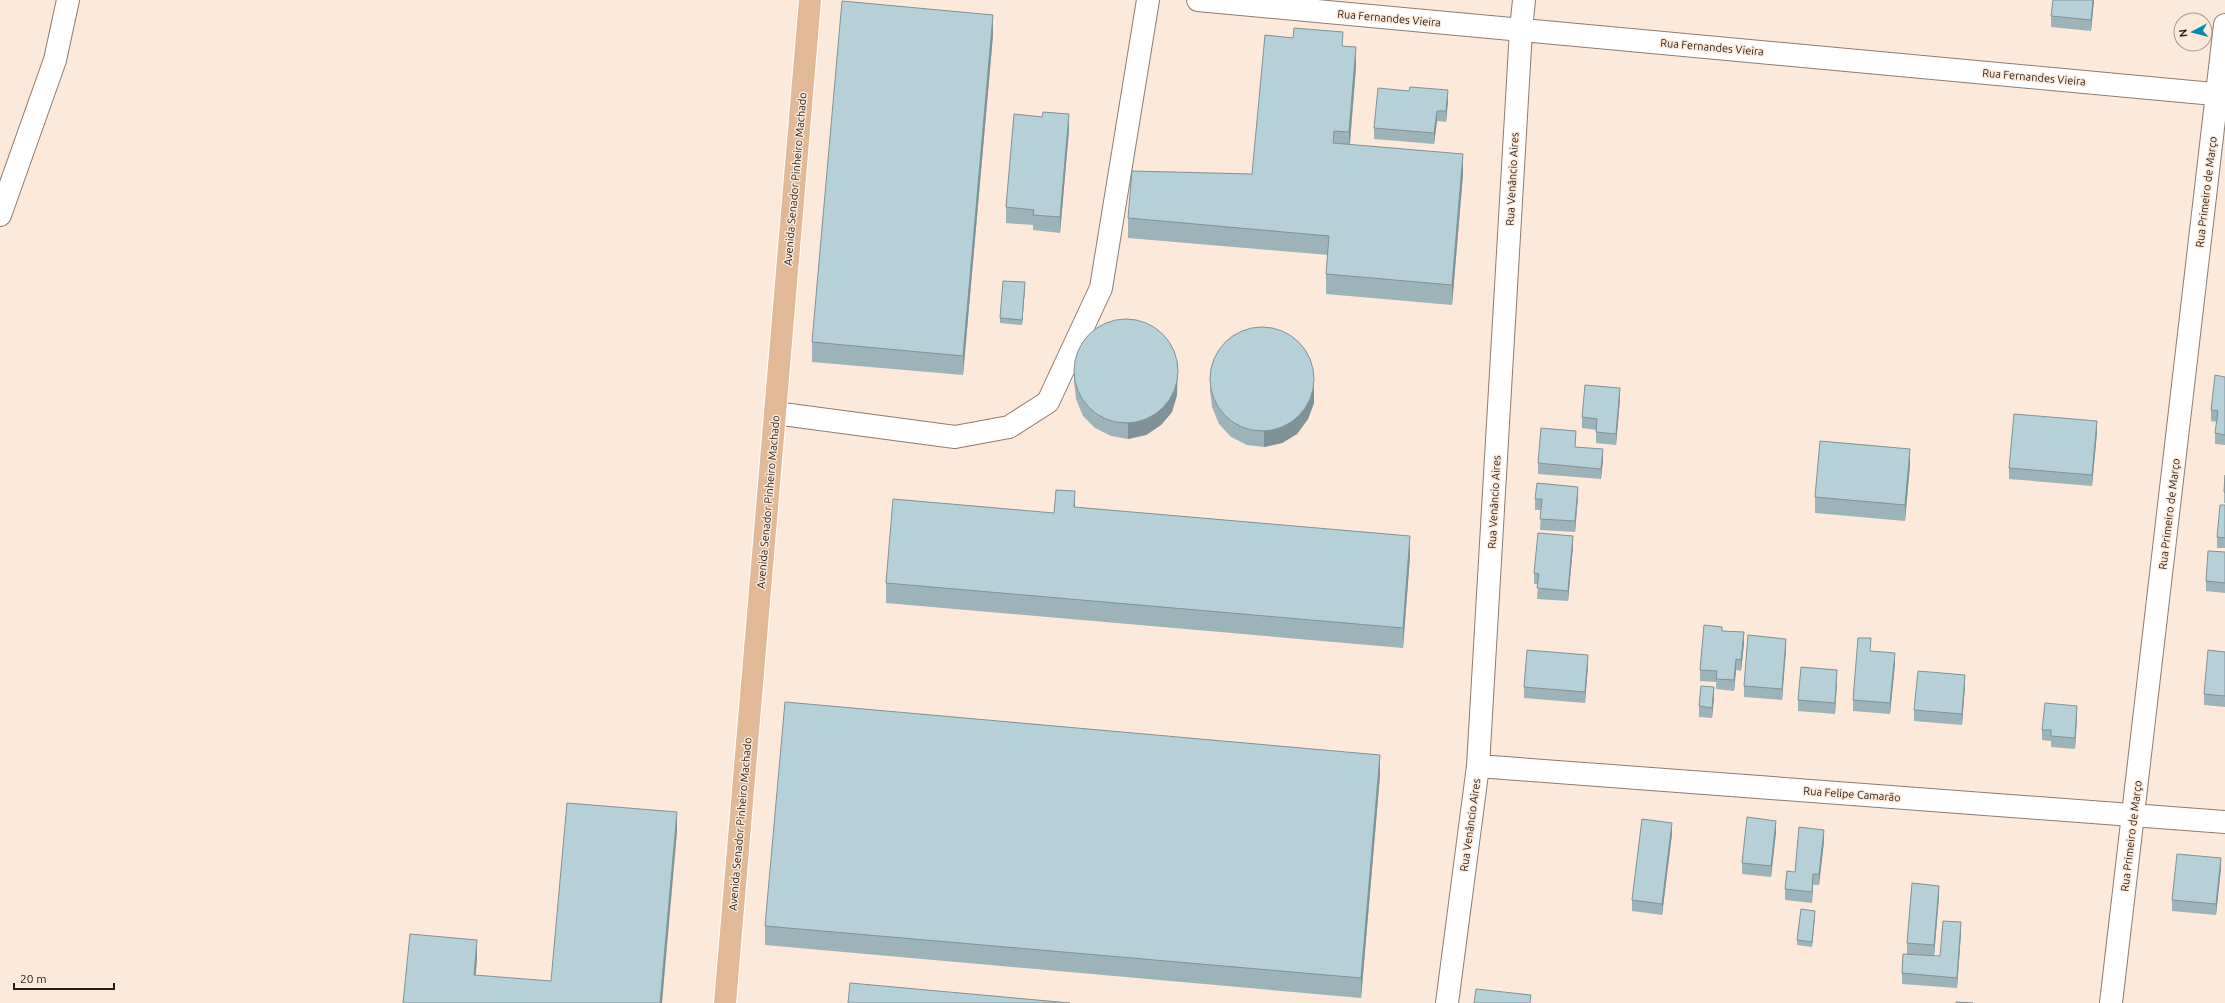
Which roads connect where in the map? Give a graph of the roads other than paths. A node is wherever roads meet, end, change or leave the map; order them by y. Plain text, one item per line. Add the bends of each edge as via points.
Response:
1 (68, 0) edge
2 (810, 0) edge
3 (1148, 0) edge
4 (1198, 0) edge
5 (1524, 0) edge
6 (2225, 25) edge
7 (1521, 30) junction
8 (2221, 94) edge
9 (0, 215) edge
10 (775, 413) junction
11 (1478, 766) junction
12 (2134, 816) junction
13 (2225, 822) edge
14 (725, 1003) edge
15 (1447, 1003) edge
16 (2111, 1003) edge

1 - 9 street via 55,60
2 - 10 main road, Avenida Senador Pinheiro Machado
3 - 10 street via 1101,288 1048,402 1009,427 955,437
4 - 7 street, Rua Fernandes Vieira
5 - 7 street, Rua Venâncio Aires
6 - 8 street, Rua Primeiro de Março
7 - 8 street, Rua Fernandes Vieira
7 - 11 street, Rua Venâncio Aires
8 - 12 street, Rua Primeiro de Março
10 - 14 main road, Avenida Senador Pinheiro Machado
11 - 12 street, Rua Felipe Camarão
11 - 15 street, Rua Venâncio Aires
12 - 13 street, Rua Felipe Camarão
12 - 16 street, Rua Primeiro de Março

